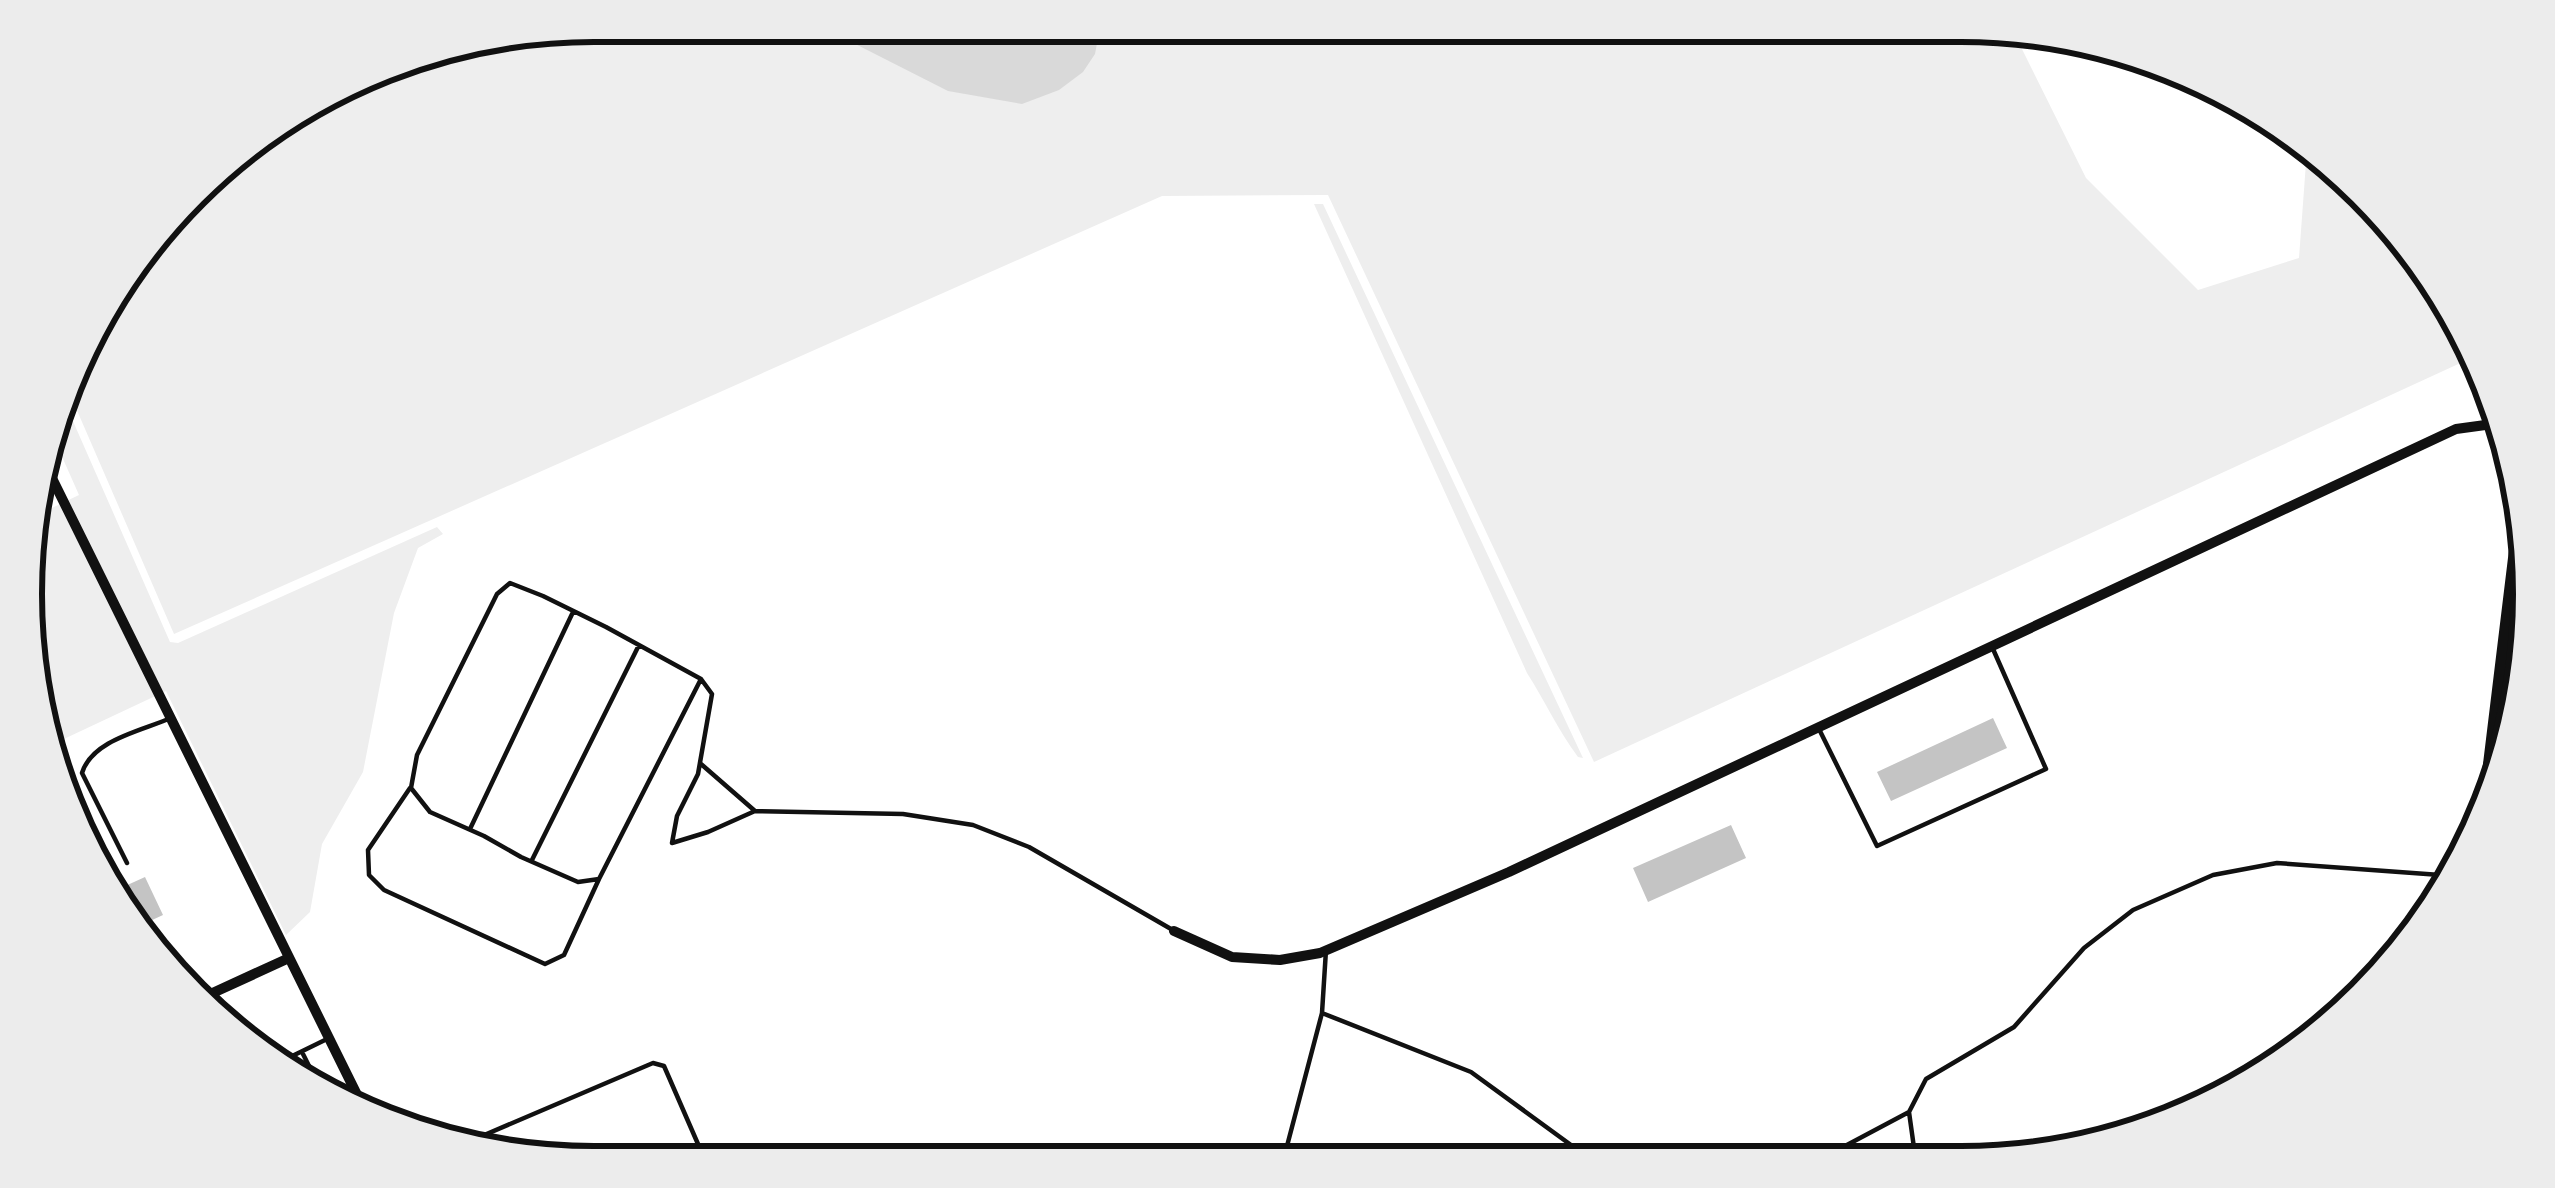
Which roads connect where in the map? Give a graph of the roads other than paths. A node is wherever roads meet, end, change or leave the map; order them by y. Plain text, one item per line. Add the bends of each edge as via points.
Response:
1 (2486, 425) edge
2 (54, 482) edge
3 (2512, 568) edge
4 (573, 612) junction
5 (2506, 625) junction
6 (2512, 626) edge
7 (639, 645) junction
8 (1992, 646) junction
9 (701, 679) junction
10 (171, 718) junction
11 (1818, 727) junction
12 (2491, 747) edge
13 (700, 763) junction
14 (410, 788) junction
15 (755, 811) junction
16 (470, 830) junction
17 (531, 862) junction
18 (127, 863) dead end
19 (2436, 875) edge
20 (599, 879) junction
21 (1174, 931) joint
22 (1326, 950) junction
23 (290, 958) junction
24 (213, 993) edge
25 (1322, 1013) junction
26 (330, 1038) junction
27 (302, 1052) junction
28 (292, 1056) edge
29 (309, 1067) edge
30 (355, 1091) edge
31 (1909, 1112) junction
32 (485, 1135) edge
33 (699, 1146) edge
34 (1287, 1146) edge
35 (1573, 1146) edge
36 (1845, 1146) edge
37 (1914, 1146) edge

1 - 8 street via 2456,429
2 - 10 street
3 - 5 street
4 - 7 lane
4 - 14 lane via 511,583 497,594 417,755
4 - 16 lane
5 - 6 lane
5 - 12 street
7 - 9 lane
7 - 17 lane
8 - 11 street
8 - 11 lane via 2046,769 1877,846
9 - 13 lane via 712,694
9 - 20 lane
10 - 18 lane via 97,750 82,773
10 - 23 street
11 - 22 street
13 - 15 lane
13 - 15 lane via 672,843
14 - 16 lane via 430,812
14 - 20 lane via 368,850 369,875 383,890 545,964 564,955
15 - 21 lane via 903,814 973,825 1029,847
16 - 17 lane
17 - 20 lane via 578,882
19 - 31 lane via 2277,863 2173,891 2084,948 2014,1027 1926,1079
21 - 22 street via 1232,957 1280,960
22 - 25 lane
23 - 24 street
23 - 26 street
25 - 34 lane
25 - 35 lane via 1471,1072
26 - 27 lane
26 - 30 street
27 - 28 lane
27 - 29 lane
31 - 36 lane
31 - 37 lane
32 - 33 lane via 653,1063 664,1066

